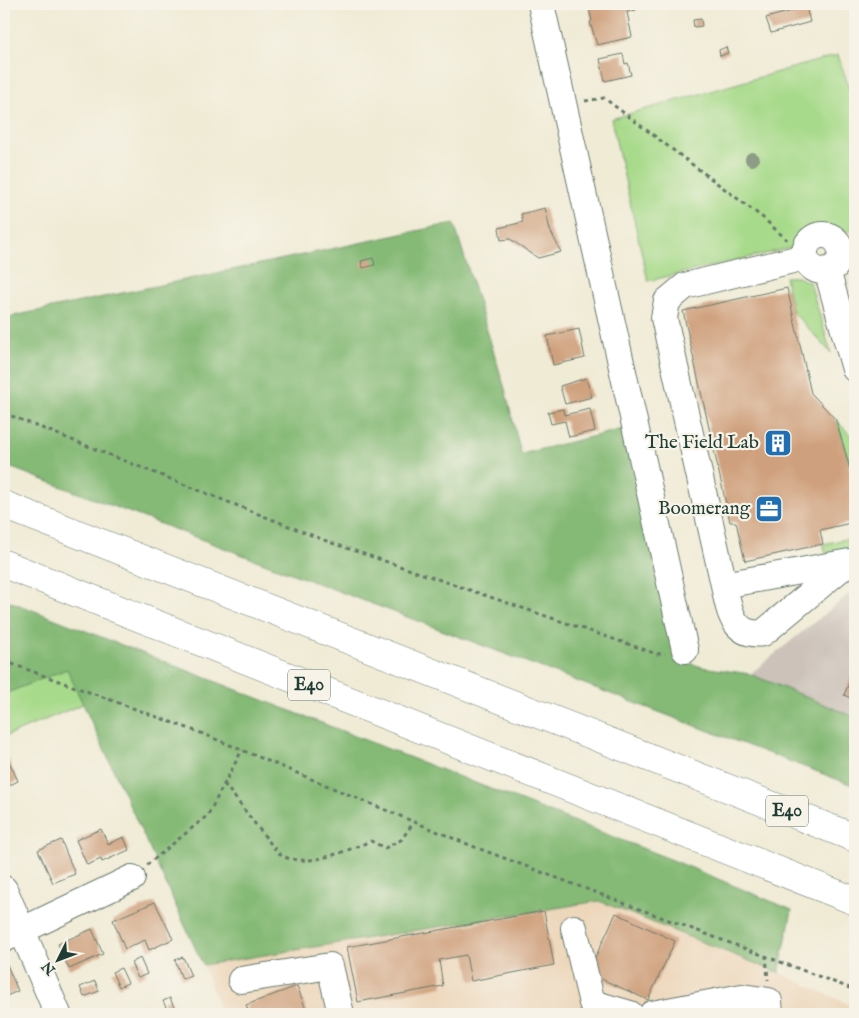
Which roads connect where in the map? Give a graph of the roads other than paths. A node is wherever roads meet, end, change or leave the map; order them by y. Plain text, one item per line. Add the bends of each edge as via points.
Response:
1 (541, 4) edge
2 (848, 245) edge
3 (812, 260) junction
4 (855, 369) edge
5 (4, 505) edge
6 (851, 562) edge
7 (4, 564) edge
8 (724, 585) junction
9 (686, 650) road end
10 (855, 838) edge
11 (132, 878) road end
12 (4, 890) edge
13 (855, 901) edge
14 (574, 928) dead end
15 (13, 935) edge
16 (241, 980) dead end
17 (769, 1008) edge
18 (582, 1009) edge
19 (58, 1014) edge
20 (341, 1014) edge
21 (630, 1014) edge
22 (652, 1014) edge

1 - 9 street
2 - 3 street via 832,268
3 - 4 street
3 - 8 street via 685,286 674,293 664,307
5 - 10 highway, E40
6 - 8 street
6 - 8 street via 763,633 752,633 736,625 730,616
7 - 13 highway, E40
11 - 15 street
12 - 15 street
14 - 18 street
15 - 19 street
16 - 20 street via 330,966
17 - 22 street via 742,997
18 - 21 street

